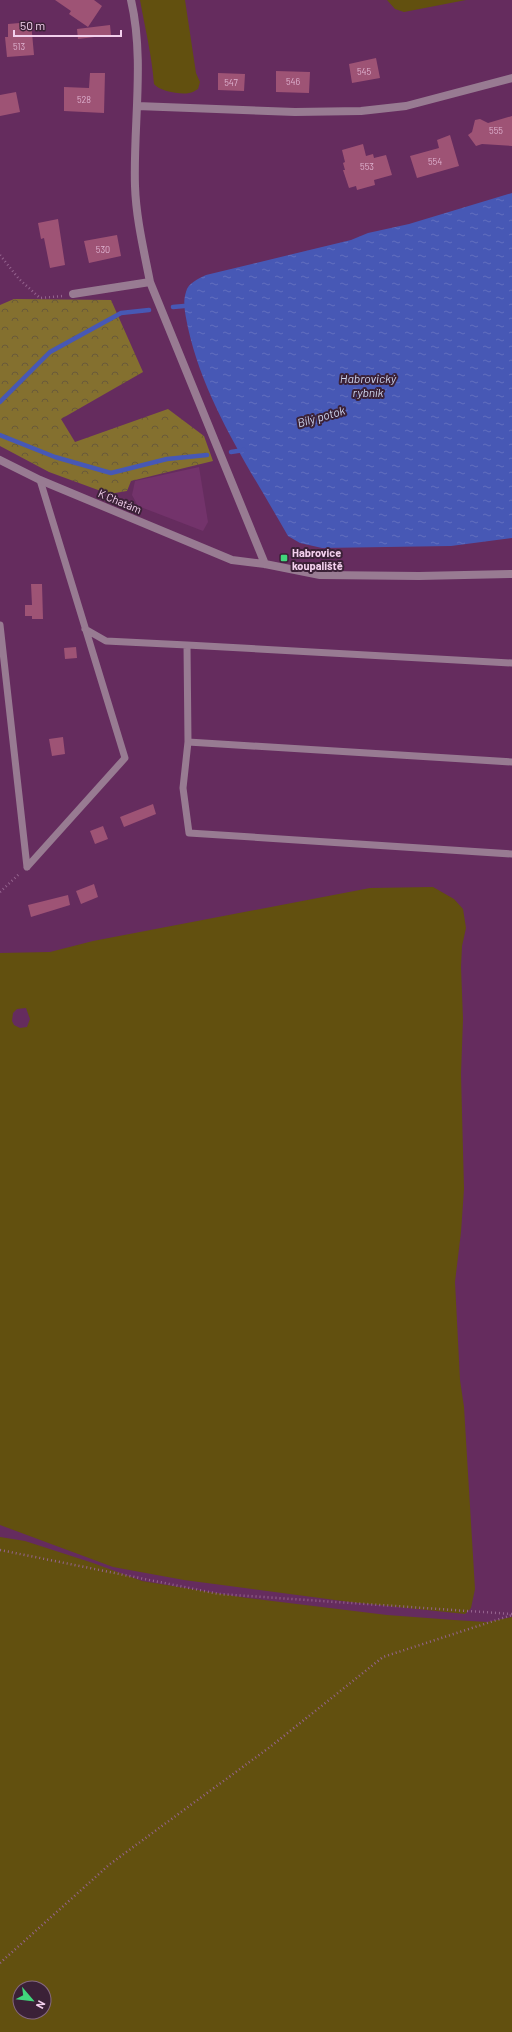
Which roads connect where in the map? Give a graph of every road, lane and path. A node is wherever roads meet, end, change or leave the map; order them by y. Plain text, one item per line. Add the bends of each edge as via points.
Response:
1 (131, 0) edge
2 (512, 78) edge
3 (137, 106) junction
4 (0, 255) edge
5 (150, 282) junction
6 (73, 294) joint
7 (0, 460) edge
8 (40, 480) junction
9 (265, 564) junction
10 (512, 574) edge
11 (0, 625) edge
12 (86, 629) junction
13 (187, 645) junction
14 (512, 663) edge
15 (188, 742) junction
16 (512, 762) edge
17 (512, 854) edge
18 (27, 866) junction
19 (0, 892) edge
20 (0, 1550) edge
21 (512, 1614) edge
22 (0, 1963) edge

1 - 3 street via 137,52
2 - 3 street via 406,106 361,111 295,112
3 - 5 street via 135,187
4 - 6 path via 40,298
5 - 6 street
5 - 9 street
7 - 8 street, K Chatám
8 - 9 street, K Chatám via 232,560
8 - 12 lane
9 - 10 street, K Chatám via 320,575
11 - 18 lane
12 - 13 lane via 106,641
12 - 18 lane via 125,758
13 - 14 lane
13 - 15 lane
15 - 16 lane
15 - 17 lane via 183,788 189,833
18 - 19 path
20 - 21 path via 219,1594
21 - 22 path via 383,1657 270,1747 110,1864

